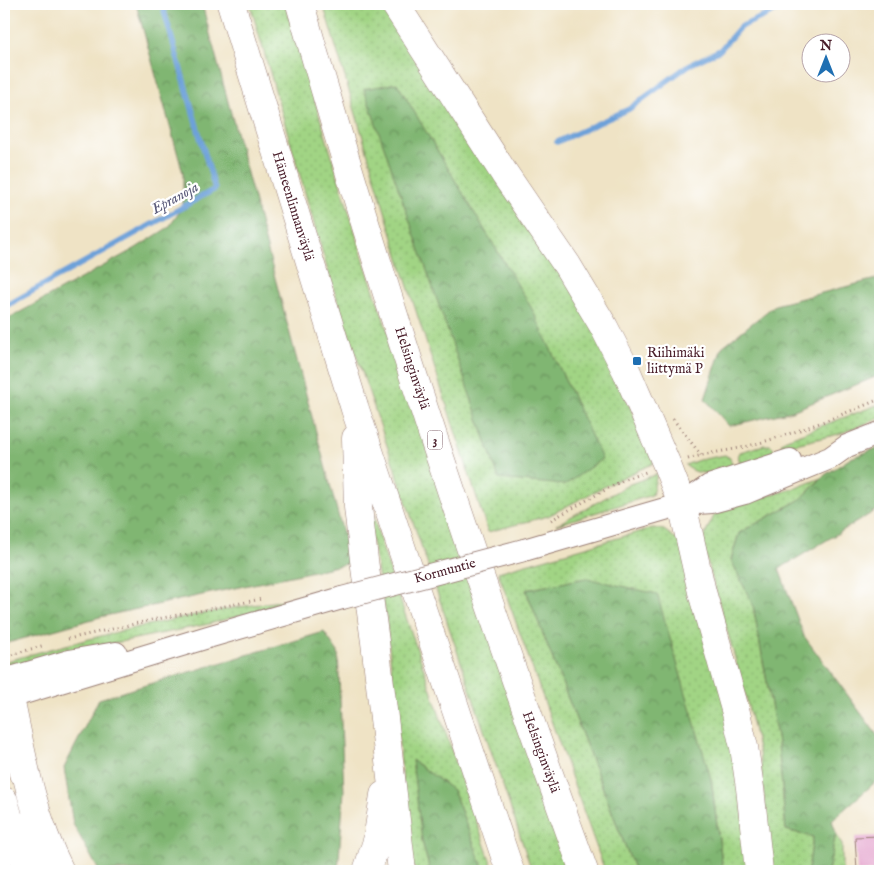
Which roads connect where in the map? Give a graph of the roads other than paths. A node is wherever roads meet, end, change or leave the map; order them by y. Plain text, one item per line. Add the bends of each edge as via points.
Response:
1 (231, 4) edge
2 (300, 4) edge
3 (395, 4) edge
4 (355, 409) junction
5 (880, 433) edge
6 (682, 504) junction
7 (6, 682) edge
8 (388, 741) junction
9 (9, 746) edge
10 (14, 800) edge
11 (27, 871) edge
12 (42, 871) edge
13 (60, 871) edge
14 (367, 871) edge
15 (402, 871) edge
16 (510, 871) edge
17 (584, 871) edge
18 (759, 871) edge

1 - 4 highway, Hämeenlinnanväylä
2 - 17 highway, Helsinginväylä / 3 via 409,359 495,621
3 - 6 highway via 567,265 604,327 626,370
4 - 8 highway via 358,507
4 - 16 highway
5 - 6 street, Kormuntie via 847,446 826,449 709,486
6 - 7 street, Kormuntie, bridge via 208,637
6 - 18 highway via 744,747
7 - 9 highway
8 - 14 highway via 384,806
8 - 15 highway
9 - 10 lane
9 - 13 highway via 21,751 43,830
10 - 11 highway via 16,843
10 - 12 lane

